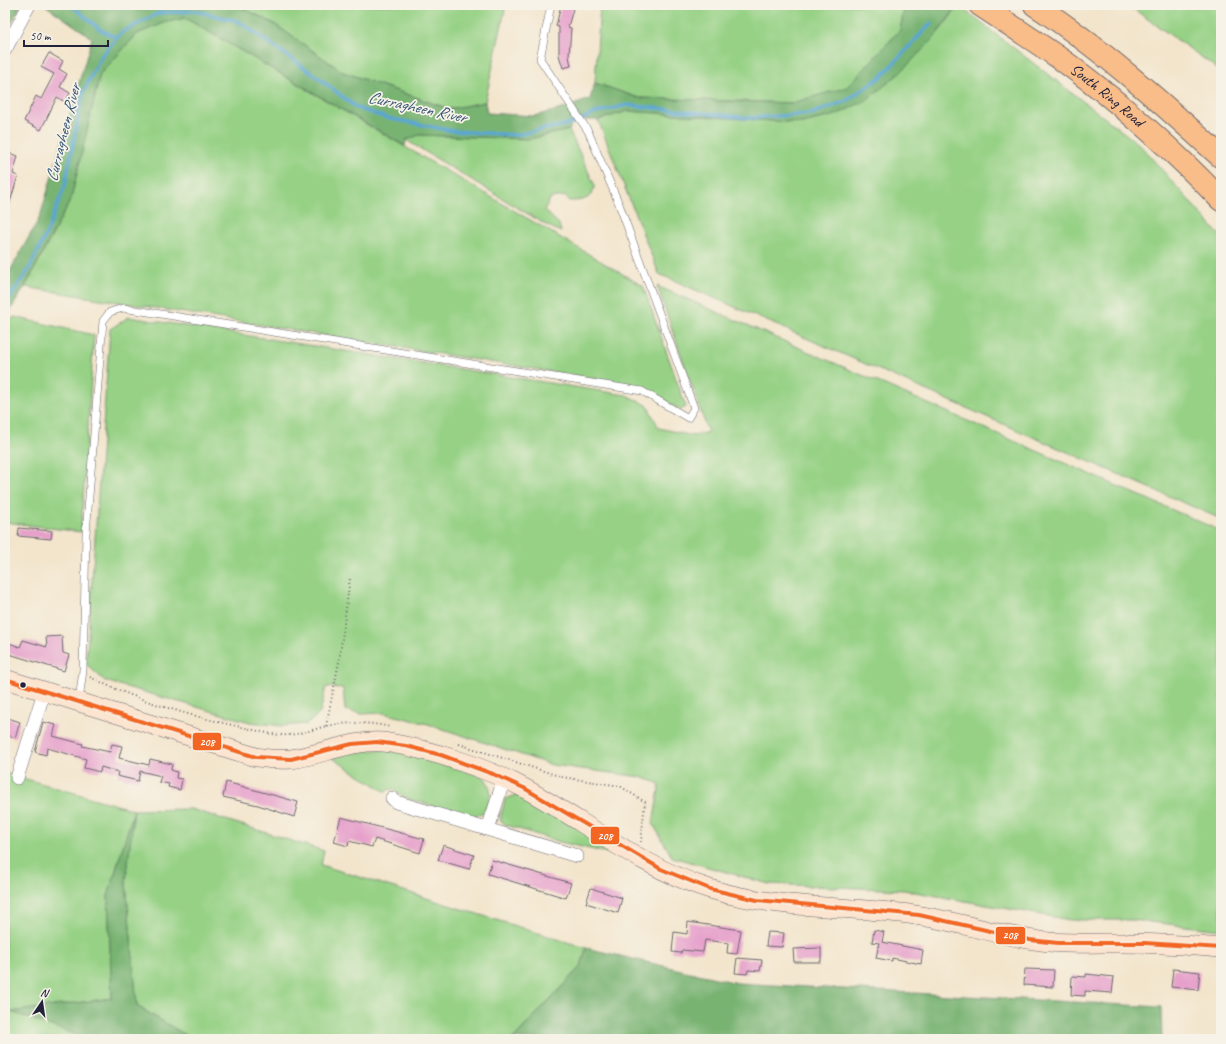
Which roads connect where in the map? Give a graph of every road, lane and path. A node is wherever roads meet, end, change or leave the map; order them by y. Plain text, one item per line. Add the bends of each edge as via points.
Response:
1 (29, 5) edge
2 (551, 5) edge
3 (980, 5) edge
4 (1035, 5) edge
5 (5, 50) edge
6 (1221, 157) edge
7 (1221, 200) edge
8 (350, 578) dead end
9 (5, 679) edge
10 (44, 692) junction
11 (79, 703) junction
12 (326, 726) dead end
13 (17, 778) dead end
14 (504, 779) junction
15 (392, 798) dead end
16 (488, 829) junction
17 (577, 856) dead end
18 (1221, 948) edge

1 - 5 street
2 - 11 lane via 540,59 588,131 619,204 694,408 688,418 642,390 123,308 110,312 103,321 86,534 83,670
3 - 7 highway, South Ring Road via 1069,65 1113,100 1156,137
4 - 6 highway, South Ring Road via 1130,76
8 - 12 path via 339,662
9 - 10 street
10 - 11 street
10 - 13 street
11 - 14 street via 256,757 292,759 338,747 387,742 454,760
14 - 16 street
14 - 18 street via 543,799 659,868 710,889 742,898 932,917 1009,936 1050,942 1138,943
15 - 16 street via 396,802
16 - 17 street

